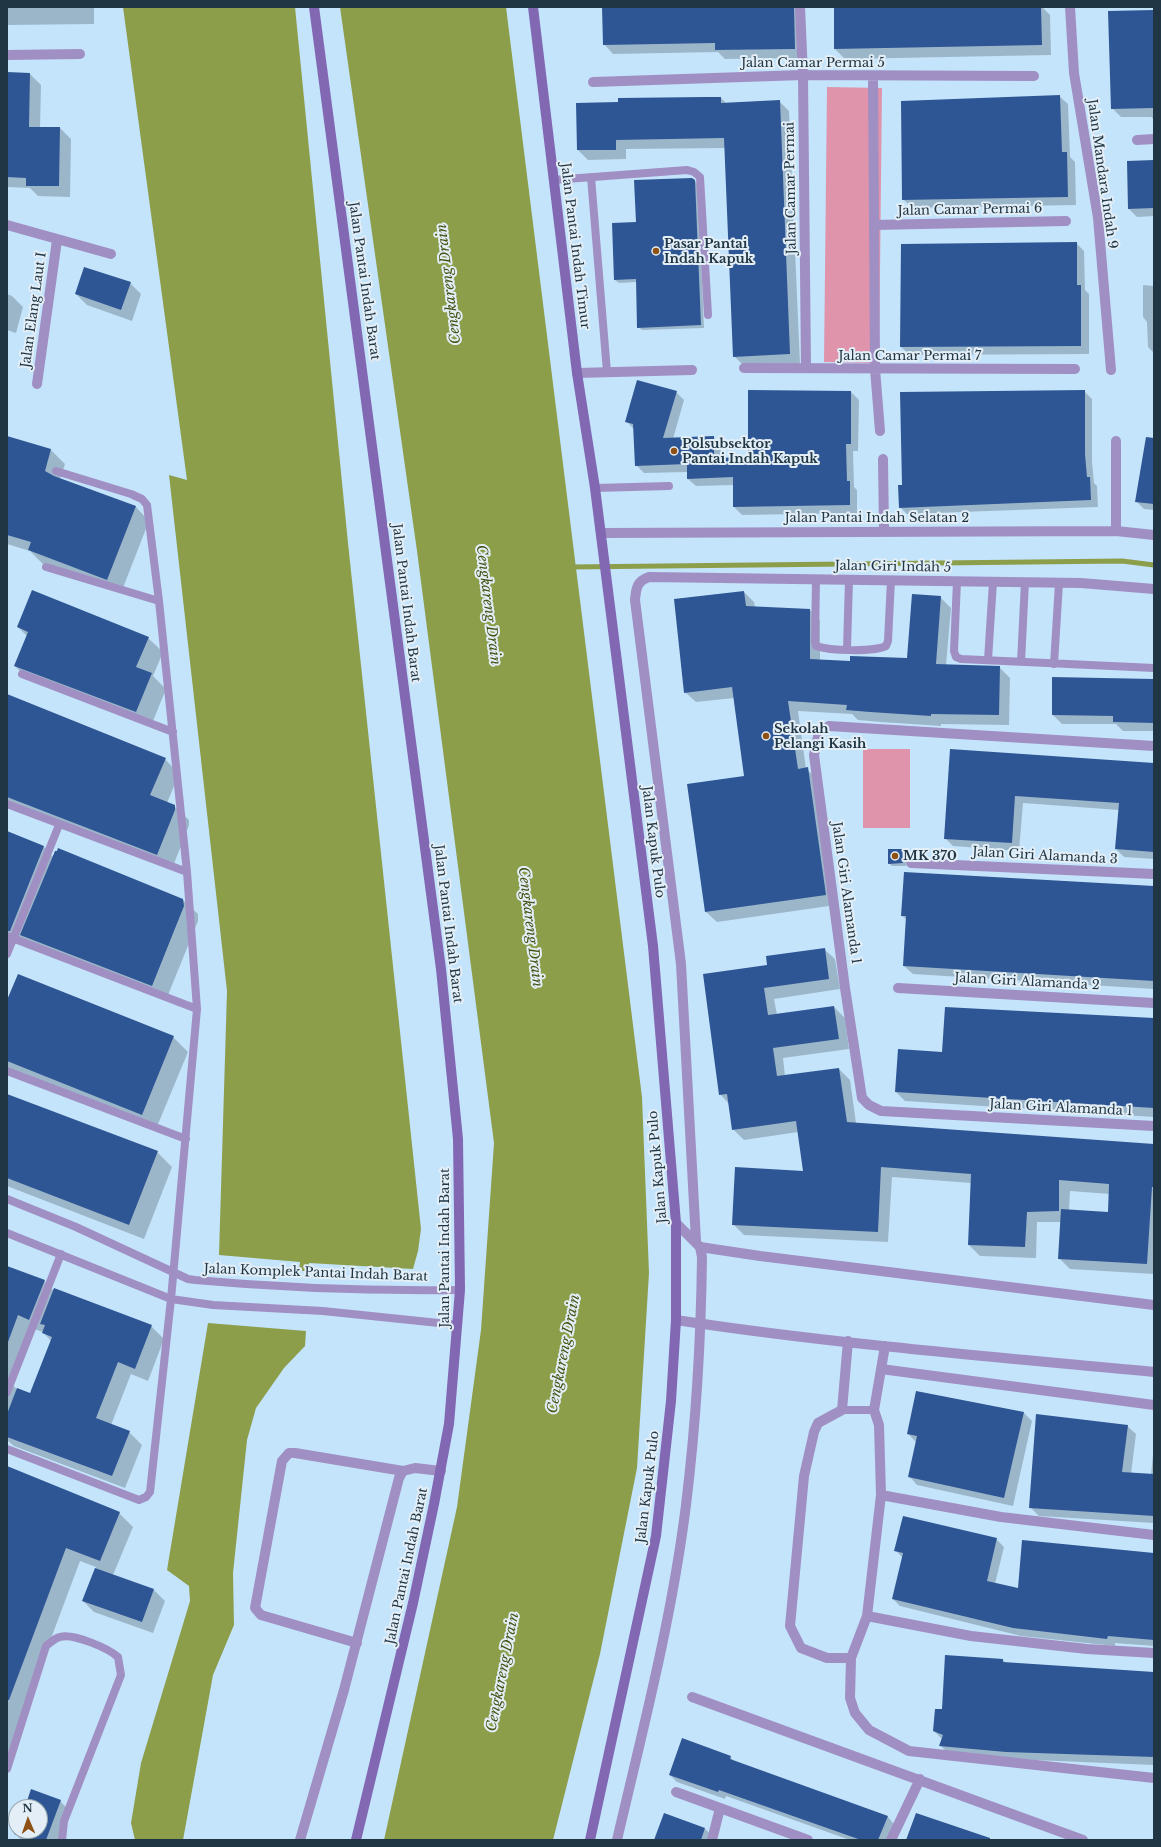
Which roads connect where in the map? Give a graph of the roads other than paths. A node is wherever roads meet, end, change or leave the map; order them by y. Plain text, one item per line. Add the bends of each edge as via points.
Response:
1 (314, 7) edge
2 (533, 7) edge
3 (800, 7) edge
4 (1070, 7) edge
5 (80, 54) dead end
6 (7, 56) edge
7 (803, 75) junction
8 (873, 76) junction
9 (1034, 76) dead end
10 (593, 82) dead end
11 (1137, 140) dead end
12 (1154, 140) edge
13 (591, 177) junction
14 (553, 180) junction
15 (1066, 221) dead end
16 (874, 224) junction
17 (7, 225) edge
18 (57, 240) junction
19 (111, 254) dead end
20 (708, 315) dead end
21 (744, 368) dead end
22 (806, 368) junction
23 (875, 369) junction
24 (1075, 369) dead end
25 (692, 370) dead end
26 (1111, 370) dead end
27 (607, 372) junction
28 (577, 373) junction
29 (37, 384) dead end
30 (880, 431) dead end
31 (1116, 441) dead end
32 (883, 459) dead end
33 (56, 471) dead end
34 (669, 486) dead end
35 (595, 488) junction
36 (884, 531) junction
37 (1116, 531) junction
38 (600, 533) junction
39 (1154, 535) edge
40 (46, 567) dead end
41 (816, 580) junction
42 (849, 580) junction
43 (891, 580) junction
44 (957, 581) junction
45 (993, 582) junction
46 (1025, 582) junction
47 (1059, 583) junction
48 (1154, 589) edge
49 (160, 601) junction
50 (846, 649) junction
51 (988, 660) junction
52 (1021, 662) junction
53 (1054, 664) junction
54 (1154, 668) edge
55 (22, 674) dead end
56 (173, 732) junction
57 (1154, 746) edge
58 (7, 804) edge
59 (59, 825) junction
60 (911, 863) dead end
61 (187, 872) junction
62 (1154, 874) edge
63 (10, 937) edge
64 (7, 954) edge
65 (898, 988) dead end
66 (1154, 1003) edge
67 (197, 1009) junction
68 (7, 1071) edge
69 (1154, 1126) edge
70 (186, 1139) junction
71 (7, 1199) edge
72 (676, 1223) junction
73 (7, 1233) edge
74 (698, 1244) junction
75 (61, 1254) junction
76 (174, 1272) junction
77 (460, 1290) junction
78 (171, 1299) junction
79 (1154, 1306) edge
80 (676, 1320) junction
81 (701, 1324) junction
82 (458, 1325) junction
83 (848, 1341) junction
84 (885, 1346) junction
85 (881, 1369) junction
86 (1154, 1372) edge
87 (7, 1392) edge
88 (1154, 1405) edge
89 (842, 1410) junction
90 (874, 1410) junction
91 (7, 1449) edge
92 (403, 1471) junction
93 (441, 1471) junction
94 (881, 1495) junction
95 (1154, 1535) edge
96 (867, 1616) junction
97 (357, 1643) junction
98 (1154, 1653) edge
99 (851, 1658) junction
100 (692, 1697) dead end
101 (7, 1770) edge
102 (1154, 1778) edge
103 (920, 1779) junction
104 (676, 1792) dead end
105 (720, 1808) junction
106 (62, 1840) edge
107 (300, 1840) edge
108 (356, 1840) edge
109 (590, 1840) edge
110 (617, 1840) edge
111 (712, 1840) edge
112 (808, 1840) edge
113 (891, 1840) edge
114 (1083, 1840) edge

1 - 77 main road, Jalan Pantai Indah Barat via 441,969 458,1139
2 - 14 main road, Jalan Pantai Indah Timur
3 - 7 street, Jalan Camar Permai
4 - 26 street, Jalan Mandara Indah 9 via 1074,73 1098,218
5 - 6 street
7 - 8 street, Jalan Camar Permai 5
7 - 10 street, Jalan Camar Permai 5
7 - 22 street, Jalan Camar Permai
8 - 9 street, Jalan Camar Permai 5
8 - 16 street
11 - 12 street
13 - 14 lane
13 - 20 lane via 687,170 700,177
13 - 27 lane
14 - 28 main road, Jalan Pantai Indah Timur
15 - 16 street, Jalan Camar Permai 6
16 - 23 street
17 - 18 street
18 - 19 street
18 - 29 street, Jalan Elang Laut I
21 - 22 street, Jalan Camar Permai 7
22 - 23 street, Jalan Camar Permai 7
23 - 24 street, Jalan Camar Permai 7
23 - 30 street
25 - 27 street
27 - 28 street
28 - 35 main road, Jalan Pantai Indah Timur
31 - 37 street
32 - 36 street
33 - 49 lane via 131,494 142,499 147,505
34 - 35 lane
35 - 38 main road, Jalan Kapuk Pulo
36 - 37 street, Jalan Pantai Indah Selatan 2
36 - 38 street, Jalan Pantai Indah Selatan 2
37 - 39 street, Jalan Pantai Indah Selatan 2
38 - 72 main road, Jalan Kapuk Pulo via 653,946
40 - 49 lane
41 - 42 street, Jalan Giri Indah 5
41 - 50 lane via 816,646
41 - 74 street, Jalan Giri Indah 5 via 649,577 642,580 636,588 635,600 681,964
42 - 43 street, Jalan Giri Indah 5
42 - 50 lane
43 - 44 street, Jalan Giri Indah 5
43 - 50 lane via 886,646 880,649
44 - 45 street, Jalan Giri Indah 5
44 - 51 lane via 954,651 961,659
45 - 46 street, Jalan Giri Indah 5
45 - 51 lane
46 - 47 street, Jalan Giri Indah 5
46 - 52 lane
47 - 48 street, Jalan Giri Indah 5
47 - 53 lane
49 - 56 lane
51 - 52 lane
52 - 53 lane
53 - 54 lane
55 - 56 lane
56 - 61 lane
57 - 69 street, Jalan Giri Alamanda 1 via 829,726 819,732 814,755 862,1098 881,1111
58 - 59 lane
59 - 61 lane
59 - 63 lane
60 - 62 street, Jalan Giri Alamanda 3
61 - 67 lane
63 - 64 lane
63 - 67 lane
65 - 66 street, Jalan Giri Alamanda 2
67 - 70 lane
68 - 70 lane
70 - 76 lane
71 - 76 lane, Jalan Komplek Pantai Indah Barat
72 - 74 street
72 - 80 main road, Jalan Kapuk Pulo
73 - 75 lane
74 - 79 street via 760,1256
74 - 81 street via 702,1257
75 - 78 lane
75 - 87 lane
76 - 77 lane, Jalan Komplek Pantai Indah Barat via 188,1279 216,1282 393,1291
76 - 78 lane
77 - 82 main road, Jalan Pantai Indah Barat
78 - 82 lane via 213,1305 323,1311
78 - 91 lane via 150,1492 146,1497 139,1500
80 - 81 street
80 - 109 main road, Jalan Kapuk Pulo via 671,1401 656,1536
81 - 83 street
81 - 110 street via 684,1514 654,1680
82 - 93 main road, Jalan Pantai Indah Barat via 449,1424
83 - 84 street
83 - 89 street
84 - 85 street
84 - 86 street
85 - 88 street
85 - 90 street
89 - 90 lane
89 - 99 street via 818,1423 814,1432 804,1476 790,1626 801,1648 827,1658
90 - 94 street via 879,1425
92 - 93 street via 415,1468
92 - 97 street via 399,1478
92 - 97 street via 295,1453 289,1453 282,1461 255,1608 261,1615
93 - 108 main road, Jalan Pantai Indah Barat via 413,1603
94 - 95 street via 1001,1517
94 - 96 street
96 - 98 street via 971,1636 1087,1649
96 - 99 street
97 - 107 street
99 - 102 street via 850,1698 855,1713 869,1730 909,1751
100 - 103 street
101 - 106 lane via 46,1646 60,1637 73,1637 111,1650 118,1657 121,1675 64,1821
103 - 113 street
103 - 114 street
104 - 105 street
105 - 111 street
105 - 112 street

